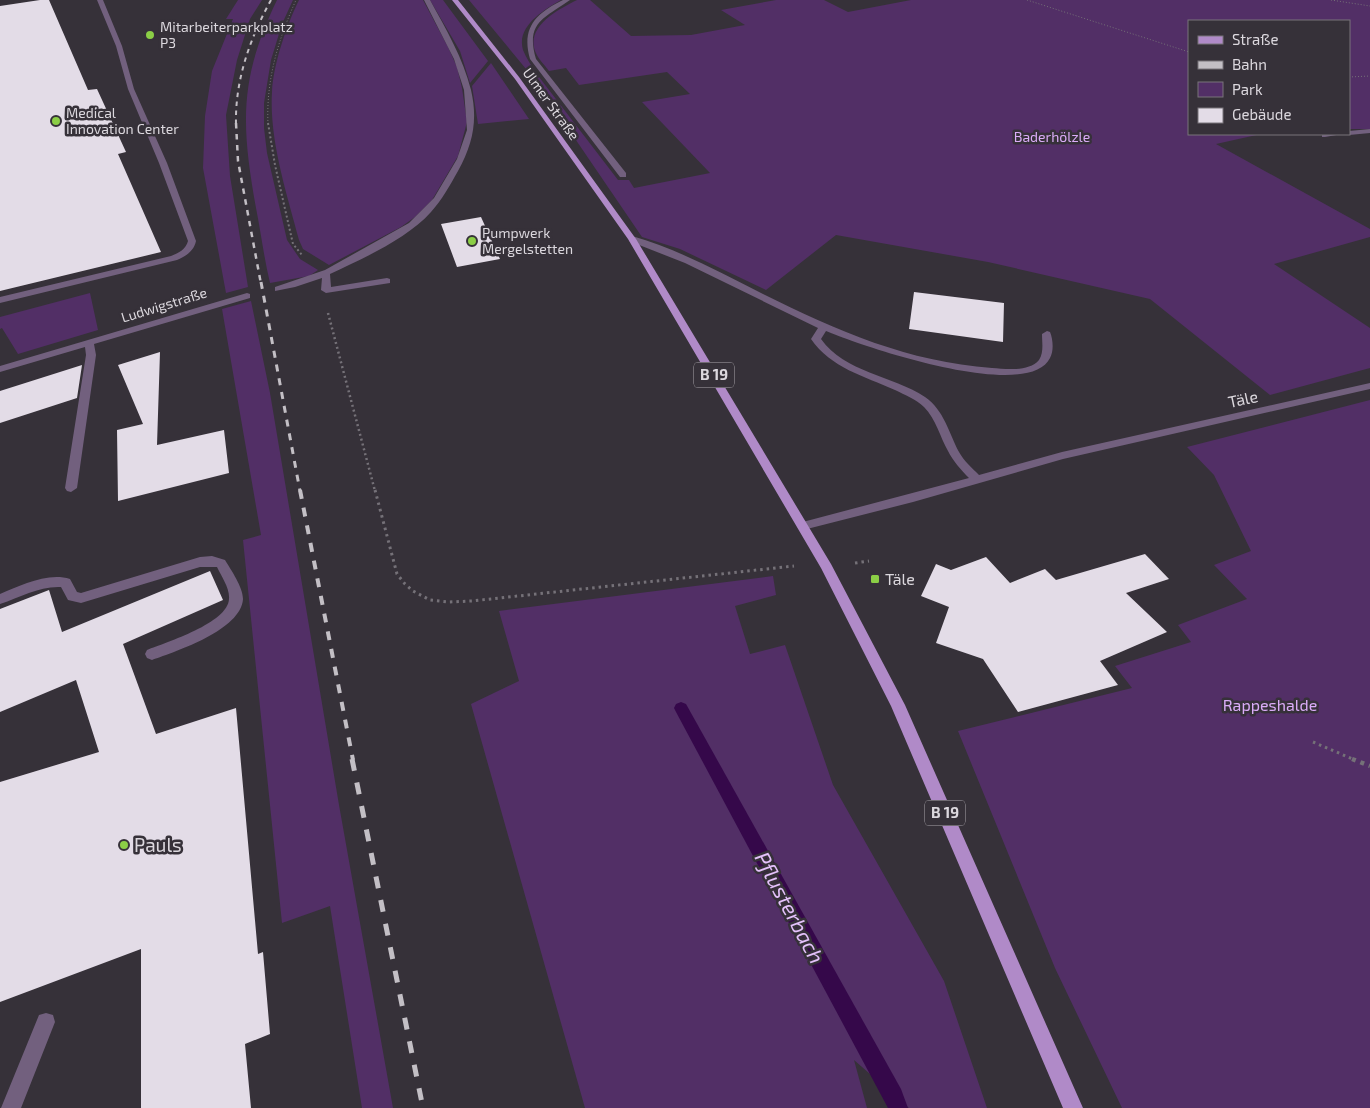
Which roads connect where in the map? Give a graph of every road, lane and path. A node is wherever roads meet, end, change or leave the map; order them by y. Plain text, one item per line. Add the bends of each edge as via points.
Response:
1 (100, 0) edge
2 (296, 0) edge
3 (426, 0) edge
4 (455, 0) edge
5 (567, 0) edge
6 (1027, 0) edge
7 (1331, 0) edge
8 (1370, 6) edge
9 (1188, 52) edge
10 (1370, 76) edge
11 (1350, 77) edge
12 (1370, 131) edge
13 (1350, 133) edge
14 (623, 175) dead end
15 (632, 239) junction
16 (326, 274) junction
17 (387, 281) dead end
18 (278, 289) dead end
19 (326, 290) junction
20 (247, 296) dead end
21 (0, 300) edge
22 (825, 327) junction
23 (1047, 334) dead end
24 (89, 343) junction
25 (0, 369) edge
26 (1370, 386) edge
27 (976, 479) junction
28 (71, 488) dead end
29 (803, 526) junction
30 (793, 566) dead end
31 (0, 599) edge
32 (152, 654) dead end
33 (1313, 742) dead end
34 (1370, 766) edge
35 (46, 1022) dead end
36 (11, 1108) edge
37 (1073, 1108) edge

1 - 21 street via 119,46 131,89 164,162 192,246 174,258
2 - 16 path via 277,51 268,92 268,116 273,155 293,244
3 - 16 street via 461,66 471,123 467,145 443,192 424,216
4 - 15 main road, Ulmer Straße / B 19 via 517,78
5 - 14 street via 541,16 529,32 527,44 533,58
6 - 9 path
7 - 8 path
10 - 11 path
12 - 13 street
15 - 22 street via 669,251
15 - 29 main road, B 19
16 - 18 street
16 - 19 street
17 - 19 street
19 - 30 path via 329,321 397,574 415,594 431,601 472,601
20 - 24 street, Ludwigstraße
22 - 23 street via 888,351 963,367 1009,371 1029,370 1044,361
22 - 27 street via 816,339 819,346 837,360 920,398 929,406 942,424 958,459
24 - 25 street, Ludwigstraße
24 - 28 street via 91,355
26 - 27 street, Täle via 1062,456
27 - 29 street, Täle
29 - 37 main road, B 19 via 898,705
31 - 32 street via 55,581 65,582 73,596 80,598 200,562 221,563 236,598 226,619
33 - 34 path
35 - 36 street

